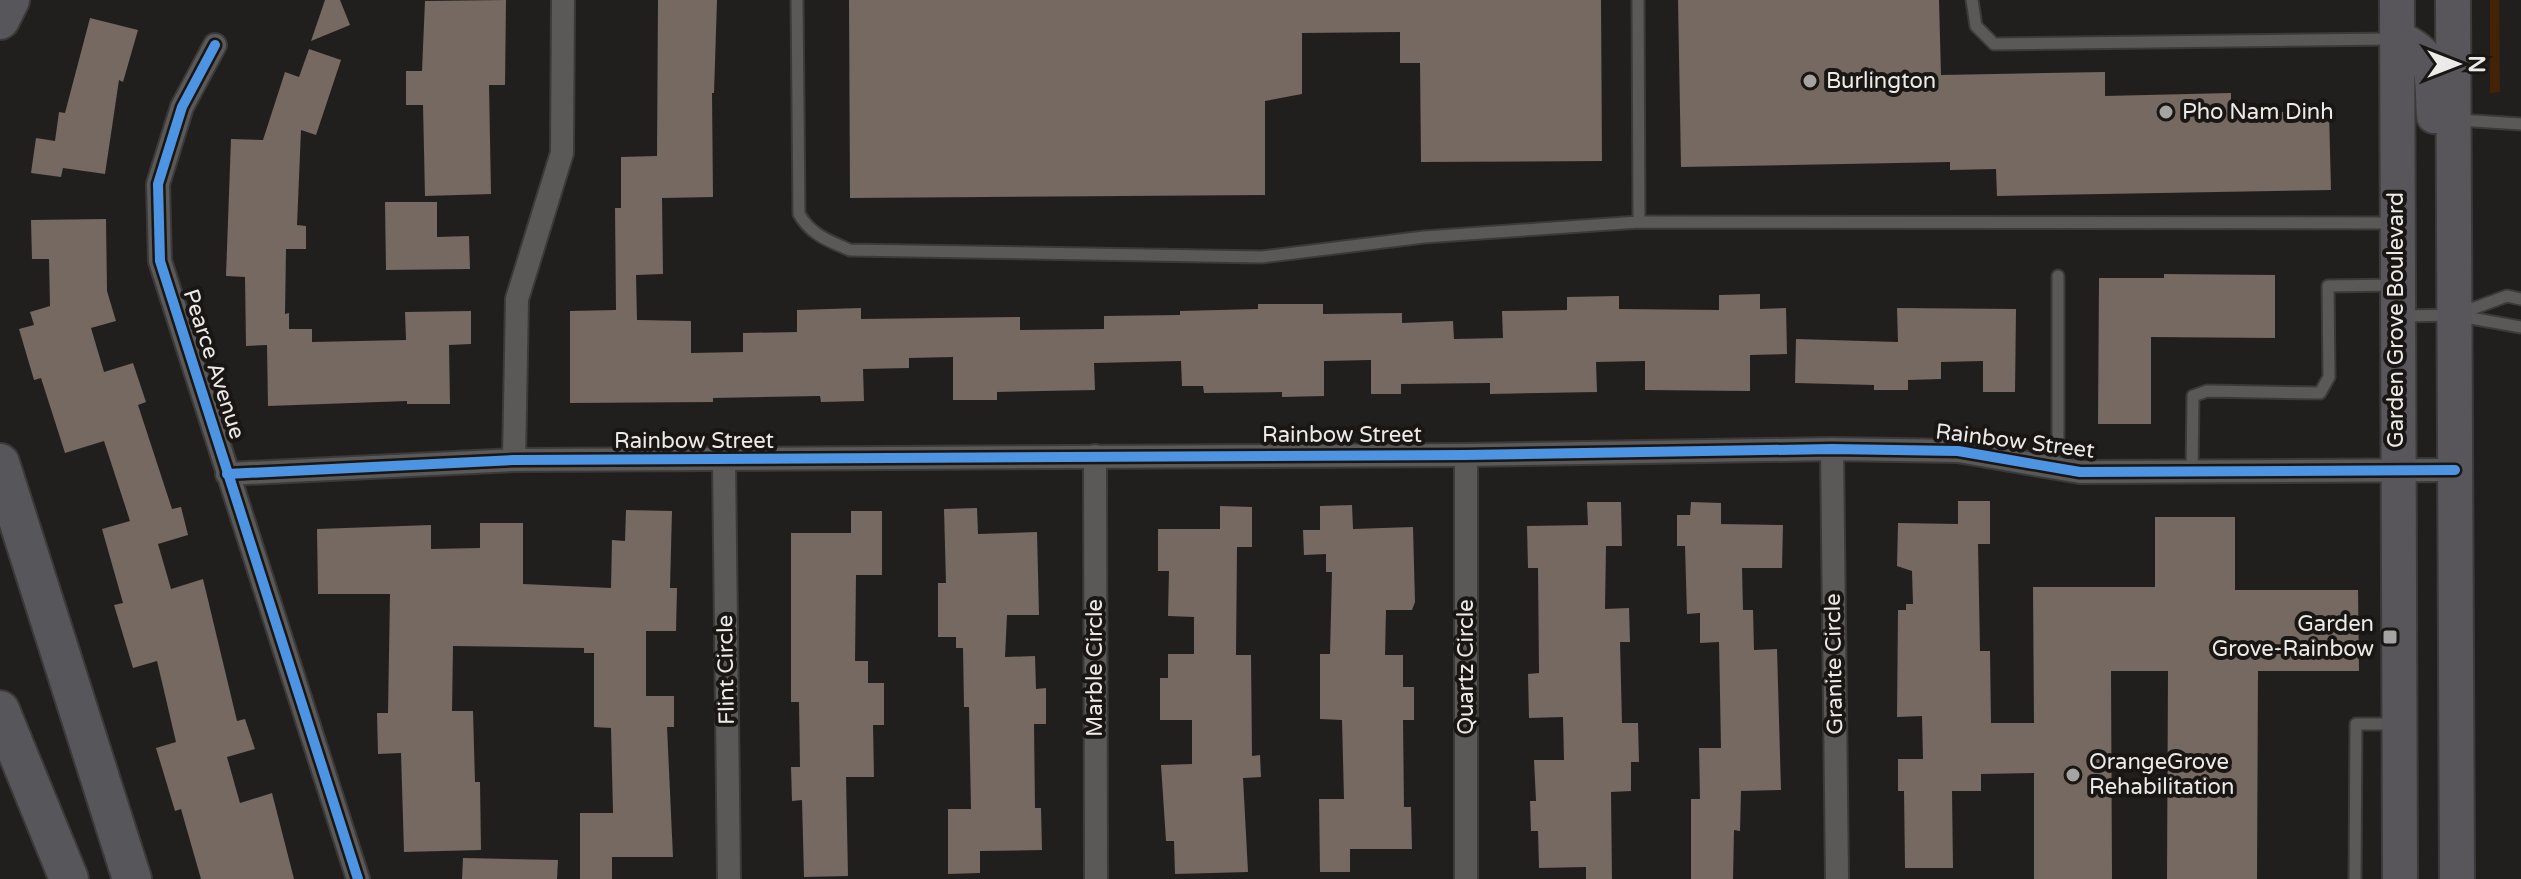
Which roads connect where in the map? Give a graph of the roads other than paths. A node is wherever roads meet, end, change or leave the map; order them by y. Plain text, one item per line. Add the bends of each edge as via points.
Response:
1 (10, 0) edge
2 (563, 0) edge
3 (797, 0) edge
4 (1638, 0) edge
5 (1972, 0) edge
6 (2397, 0) edge
7 (2453, 0) edge
8 (0, 20) edge
9 (2397, 38) junction
10 (215, 45) dead end
11 (2521, 107) edge
12 (2453, 119) junction
13 (2520, 123) edge
14 (2453, 158) junction
15 (1639, 222) junction
16 (2395, 223) junction
17 (2058, 276) dead end
18 (2521, 299) edge
19 (2395, 300) junction
20 (2454, 315) junction
21 (2521, 327) edge
22 (1832, 449) junction
23 (1466, 455) junction
24 (1095, 456) junction
25 (514, 460) junction
26 (724, 461) junction
27 (0, 463) edge
28 (2051, 467) junction
29 (2397, 470) junction
30 (2455, 470) junction
31 (2192, 471) junction
32 (227, 474) junction
33 (0, 710) edge
34 (2399, 724) junction
35 (69, 879) edge
36 (132, 879) edge
37 (358, 879) edge
38 (729, 879) edge
39 (1096, 879) edge
40 (1466, 879) edge
41 (1837, 879) edge
42 (2355, 879) edge
43 (2400, 879) edge
44 (2457, 879) edge

1 - 8 highway
2 - 25 street via 562,153 517,299
3 - 15 lane via 799,214 821,237 850,250 1262,257 1424,237
4 - 15 lane
5 - 9 lane via 1976,26 1994,44
6 - 9 main road, Garden Grove Boulevard
7 - 12 main road
9 - 14 main road via 2418,47 2427,58 2437,149
9 - 16 main road, Garden Grove Boulevard
10 - 32 street, Pearce Avenue via 182,107 158,184 160,261
11 - 13 lane
12 - 13 lane
12 - 14 main road
14 - 20 main road
15 - 16 lane
16 - 19 main road, Garden Grove Boulevard
17 - 28 lane via 2058,437
18 - 20 lane via 2507,296
19 - 20 lane
19 - 29 main road, Garden Grove Boulevard
19 - 31 lane via 2328,286 2329,377 2320,393 2207,391 2193,396
20 - 21 lane
20 - 30 main road
22 - 23 street, Rainbow Street
22 - 28 street, Rainbow Street via 1958,451
22 - 41 street, Granite Circle
23 - 24 street, Rainbow Street
23 - 40 street, Quartz Circle
24 - 26 street, Rainbow Street
24 - 39 street, Marble Circle
25 - 26 street, Rainbow Street
25 - 32 street, Rainbow Street
26 - 38 street, Flint Circle
27 - 36 highway
28 - 31 street, Rainbow Street via 2080,472
29 - 30 street, Rainbow Street
29 - 31 street, Rainbow Street
29 - 34 main road, Garden Grove Boulevard
30 - 44 main road
32 - 37 street, Pearce Avenue
33 - 35 highway
34 - 42 lane via 2356,724
34 - 43 main road, Garden Grove Boulevard

